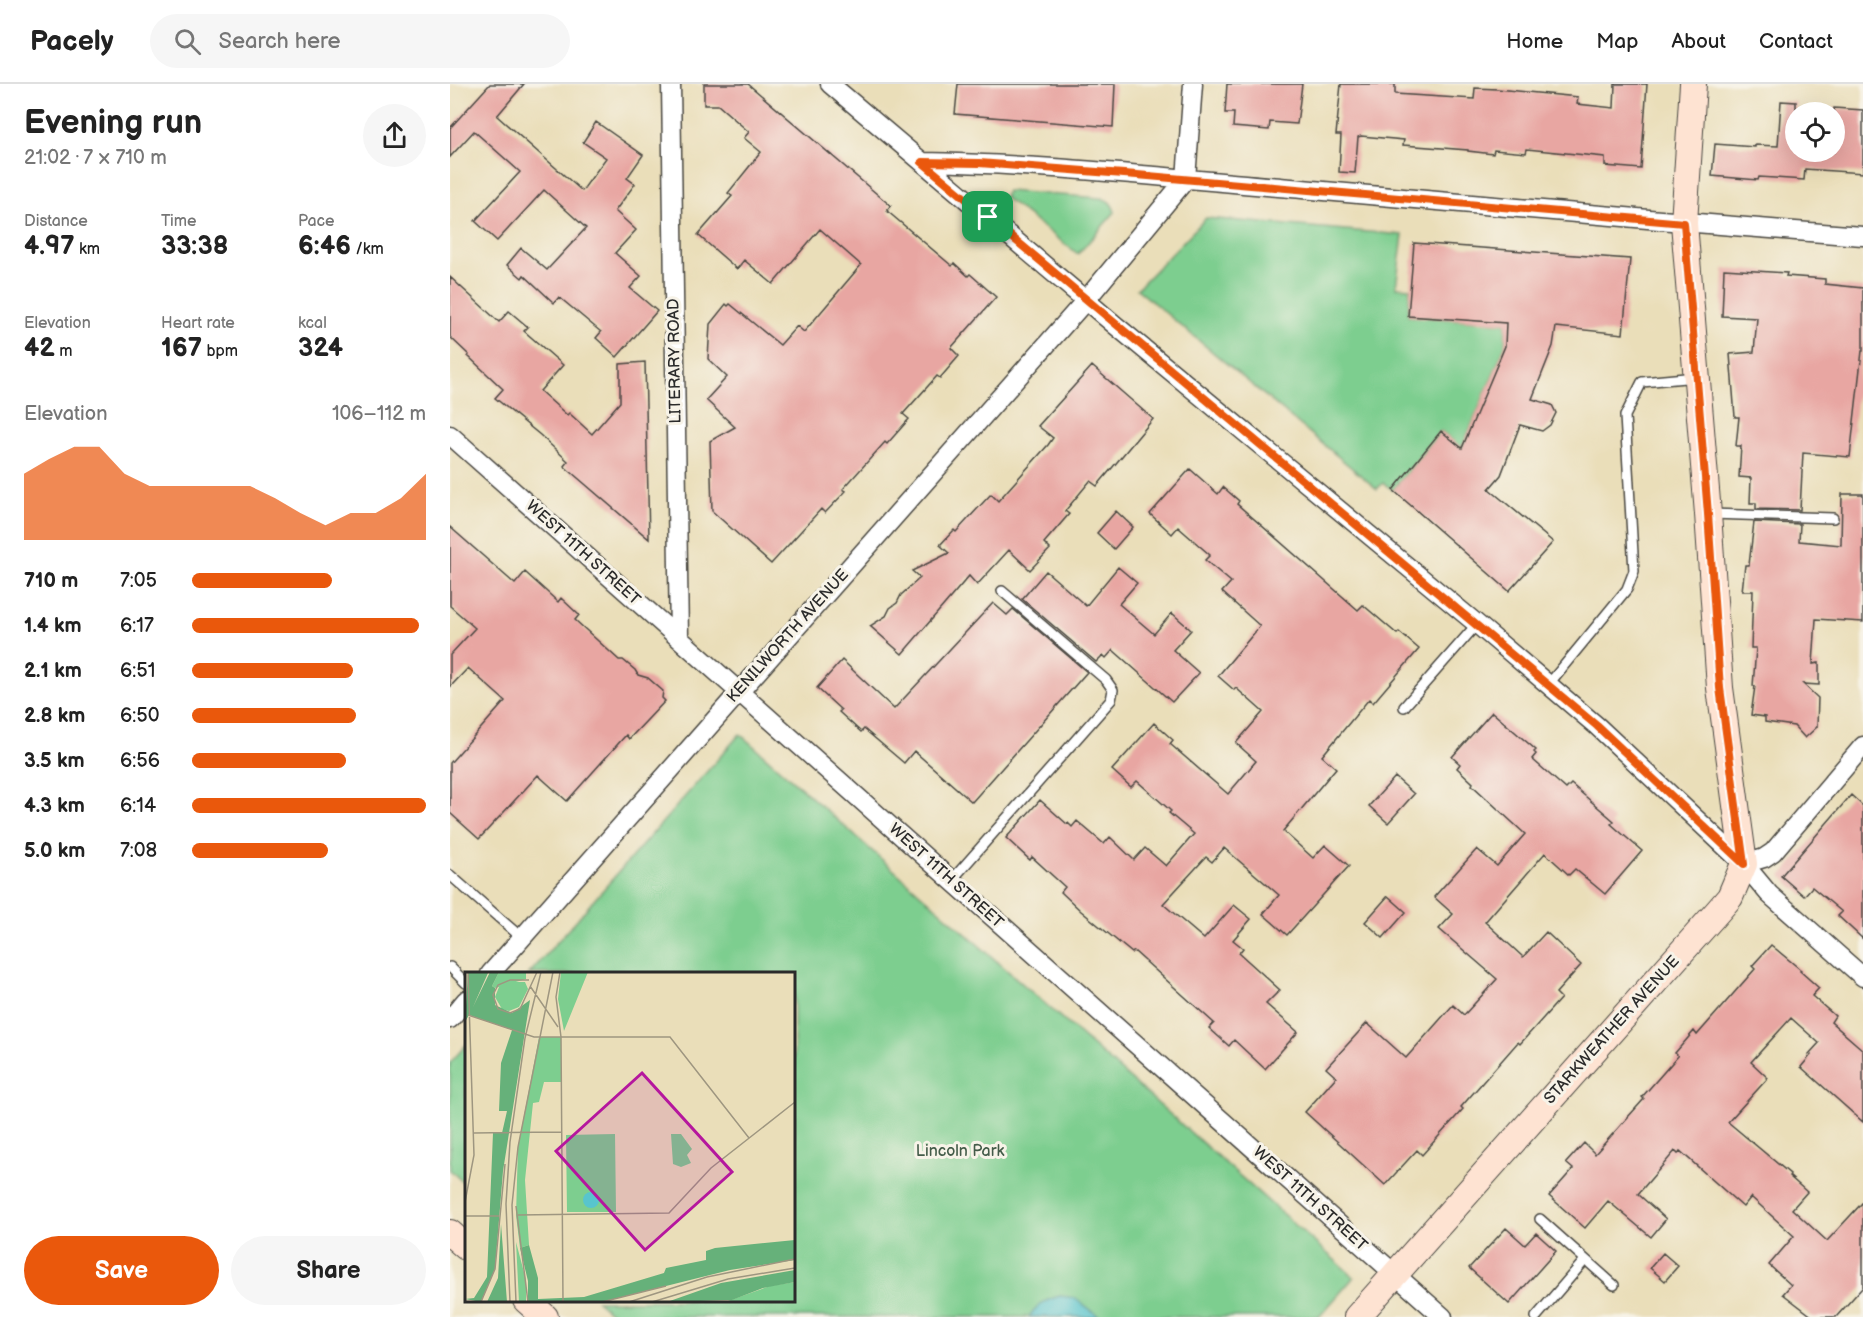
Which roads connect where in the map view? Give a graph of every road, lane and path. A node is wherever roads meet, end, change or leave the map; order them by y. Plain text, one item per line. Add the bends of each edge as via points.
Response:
1 (671, 84) edge
2 (830, 84) edge
3 (1193, 84) edge
4 (1693, 84) edge
5 (922, 162) junction
6 (1186, 179) junction
7 (1684, 223) junction
8 (1863, 236) edge
9 (1086, 300) junction
10 (1696, 377) junction
11 (450, 435) edge
12 (1708, 514) junction
13 (1833, 518) dead end
14 (1002, 591) dead end
15 (1477, 624) junction
16 (679, 638) junction
17 (1548, 685) junction
18 (738, 692) junction
19 (1404, 707) dead end
20 (1863, 746) edge
21 (1744, 864) junction
22 (450, 875) edge
23 (951, 881) junction
24 (522, 938) junction
25 (450, 967) edge
26 (492, 972) edge
27 (1863, 977) edge
28 (465, 981) edge
29 (465, 1001) edge
30 (450, 1019) edge
31 (1540, 1219) dead end
32 (450, 1233) edge
33 (465, 1246) edge
34 (1585, 1260) junction
35 (1394, 1274) junction
36 (1614, 1285) dead end
37 (528, 1302) edge
38 (545, 1317) edge
39 (1356, 1317) edge
40 (1443, 1317) edge
41 (1536, 1317) edge

1 - 16 street, LITERARY ROAD
2 - 5 street
3 - 6 street
4 - 7 street
5 - 6 street
5 - 9 street
6 - 7 street
6 - 9 street, KENILWORTH AVENUE
7 - 8 street
7 - 10 street
9 - 15 street
9 - 18 street, KENILWORTH AVENUE
10 - 12 street
10 - 17 lane via 1642,382 1625,416 1634,571 1627,589
11 - 16 street, WEST 11TH STREET
12 - 13 lane
12 - 21 street via 1720,688
14 - 23 lane via 1113,690 1111,700
15 - 17 street
15 - 19 lane
16 - 18 street, WEST 11TH STREET
17 - 21 street
18 - 23 street, WEST 11TH STREET
18 - 24 street, KENILWORTH AVENUE
20 - 21 street via 1773,852
21 - 27 street via 1769,894
21 - 35 street, STARKWEATHER AVENUE via 1730,897 1718,912
22 - 24 lane
23 - 35 street, WEST 11TH STREET
24 - 26 street, KENILWORTH AVENUE
25 - 28 lane
29 - 30 street
31 - 34 lane
32 - 33 street
34 - 36 lane
34 - 41 lane
35 - 39 street, STARKWEATHER AVENUE
35 - 40 street, WEST 11TH STREET
37 - 38 street

